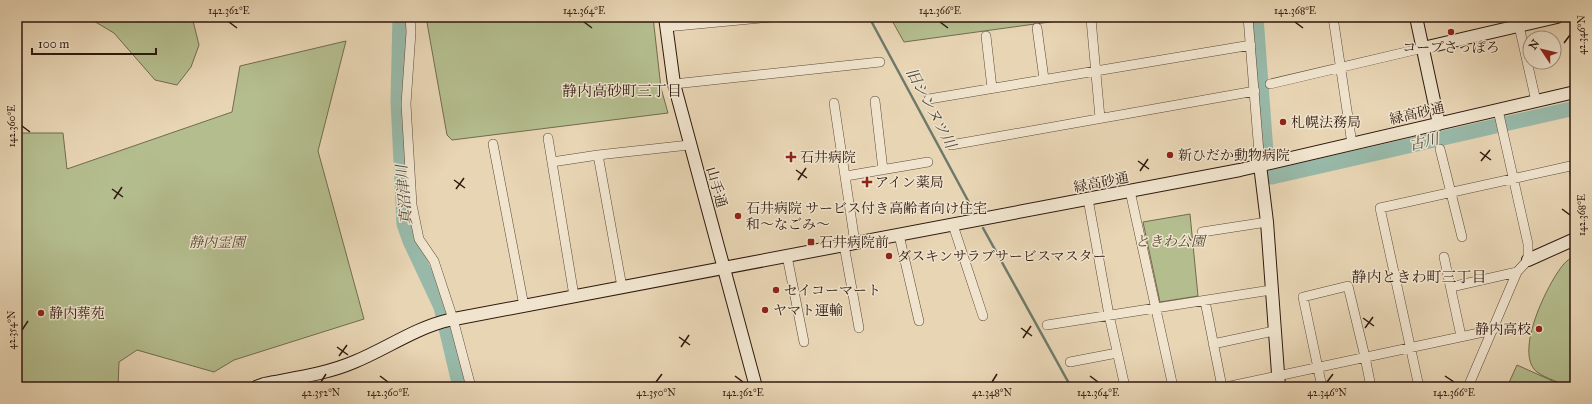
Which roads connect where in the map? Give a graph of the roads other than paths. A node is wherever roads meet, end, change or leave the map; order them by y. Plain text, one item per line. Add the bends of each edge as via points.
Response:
1 (410, 17) edge
2 (772, 17) edge
3 (1248, 17) edge
4 (1333, 17) edge
5 (1416, 17) edge
6 (1557, 17) edge
7 (1091, 19) dead end
8 (665, 22) edge
9 (1518, 26) junction
10 (1038, 28) dead end
11 (986, 36) dead end
12 (1251, 45) junction
13 (1423, 48) junction
14 (880, 62) dead end
15 (1340, 67) junction
16 (1095, 71) junction
17 (1044, 79) junction
18 (674, 84) junction
19 (1270, 84) dead end
20 (992, 88) junction
21 (1255, 91) junction
22 (1575, 92) edge
23 (929, 99) dead end
24 (875, 101) dead end
25 (1536, 101) junction
26 (834, 103) dead end
27 (1100, 118) junction
28 (1500, 120) junction
29 (1439, 124) junction
30 (548, 138) dead end
31 (493, 144) dead end
32 (1352, 144) junction
33 (689, 145) junction
34 (951, 145) dead end
35 (1440, 149) dead end
36 (598, 155) junction
37 (552, 162) junction
38 (928, 162) dead end
39 (1260, 165) junction
40 (1574, 165) edge
41 (883, 170) junction
42 (1575, 175) edge
43 (846, 176) junction
44 (1513, 179) junction
45 (1130, 191) junction
46 (1451, 192) junction
47 (1088, 199) junction
48 (1267, 222) junction
49 (953, 224) junction
50 (1202, 232) dead end
51 (899, 235) junction
52 (1462, 238) dead end
53 (1575, 239) edge
54 (850, 244) junction
55 (787, 256) junction
56 (1444, 257) dead end
57 (1528, 260) junction
58 (724, 268) junction
59 (1517, 272) junction
60 (622, 287) junction
61 (1451, 287) junction
62 (1271, 290) junction
63 (574, 296) junction
64 (1204, 301) junction
65 (524, 306) junction
66 (1156, 308) junction
67 (1109, 315) junction
68 (983, 316) dead end
69 (451, 319) junction
70 (919, 321) dead end
71 (1047, 325) dead end
72 (858, 328) dead end
73 (1493, 330) junction
74 (1274, 331) junction
75 (1461, 336) junction
76 (804, 342) dead end
77 (1213, 344) junction
78 (1411, 347) junction
79 (1117, 353) junction
80 (1365, 357) junction
81 (1070, 362) dead end
82 (1319, 367) junction
83 (1278, 382) edge
84 (256, 387) edge
85 (471, 387) edge
86 (756, 387) edge
87 (1125, 387) edge
88 (1173, 387) edge
89 (1222, 387) edge
90 (1226, 387) edge
91 (1322, 387) edge
92 (1371, 387) edge
93 (1419, 387) edge
94 (1468, 387) edge

1 - 69 street via 406,104 412,205 419,239 434,261
2 - 8 street
3 - 12 street
4 - 15 street
5 - 13 street
6 - 9 street
7 - 16 street
8 - 18 street, 山手通
9 - 13 street
9 - 25 street
10 - 17 street
11 - 20 street
12 - 16 street
12 - 21 street
13 - 15 street
13 - 29 street
14 - 18 street
15 - 19 street
15 - 32 street
16 - 17 street
16 - 27 street
17 - 20 street
18 - 33 street, 山手通
20 - 23 street
21 - 27 street
21 - 39 street
22 - 25 street, 緑高砂通
24 - 41 street
25 - 28 street, 緑高砂通
26 - 43 street
27 - 34 street
28 - 29 street, 緑高砂通
28 - 44 street
29 - 32 street, 緑高砂通
30 - 37 street
31 - 65 street
32 - 39 street, 緑高砂通
33 - 36 street
33 - 58 street, 山手通
35 - 46 street
36 - 37 street
36 - 60 street
37 - 63 street
38 - 41 street
39 - 45 street, 緑高砂通
39 - 48 street
40 - 42 street
40 - 44 street
41 - 43 street
43 - 54 street
44 - 46 street
44 - 57 street via 1528,244
45 - 47 street, 緑高砂通
45 - 66 street
46 - 52 street
46 - 78 street via 1380,208
47 - 49 street, 緑高砂通
47 - 67 street
48 - 50 street
48 - 62 street
49 - 51 street, 緑高砂通
49 - 68 street
51 - 54 street, 緑高砂通
51 - 70 street
53 - 57 street
54 - 55 street, 緑高砂通
54 - 72 street
55 - 58 street, 緑高砂通
55 - 76 street
56 - 61 street
57 - 59 street
58 - 60 street, 緑高砂通
58 - 86 street, 山手通
59 - 61 street
59 - 73 street
60 - 63 street, 緑高砂通
61 - 75 street
62 - 64 street
62 - 74 street
63 - 65 street, 緑高砂通
64 - 66 street
64 - 77 street
65 - 69 street, 緑高砂通
66 - 67 street
66 - 88 street
67 - 71 street
67 - 79 street
69 - 84 street, 緑高砂通 via 436,323 353,363 330,371
69 - 85 street
73 - 75 street
73 - 94 street
74 - 77 street
74 - 83 street
75 - 78 street
77 - 89 street
78 - 80 street
78 - 93 street
79 - 81 street
79 - 87 street
80 - 82 street
80 - 82 street via 1348,286 1303,298
80 - 92 street
82 - 83 street
82 - 91 street
83 - 90 street

